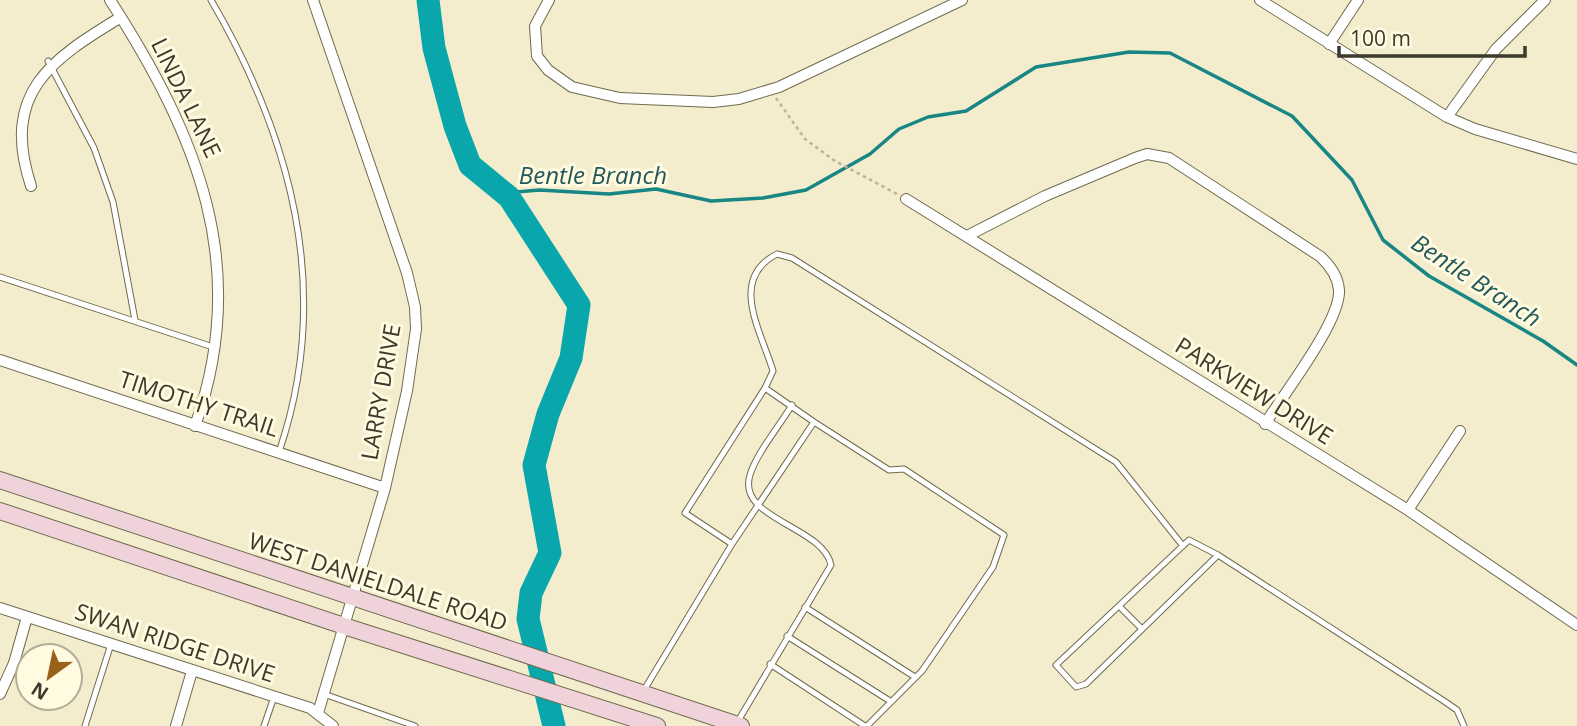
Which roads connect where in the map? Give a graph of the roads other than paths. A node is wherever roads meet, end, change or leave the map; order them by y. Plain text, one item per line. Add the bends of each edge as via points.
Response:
1 (110, 0) edge
2 (211, 0) edge
3 (313, 0) edge
4 (550, 0) edge
5 (962, 0) edge
6 (1260, 0) edge
7 (1358, 0) edge
8 (1545, 0) edge
9 (121, 17) junction
10 (1329, 44) junction
11 (48, 61) junction
12 (1447, 117) junction
13 (1577, 159) edge
14 (31, 186) dead end
15 (906, 199) road end
16 (967, 236) junction
17 (0, 277) edge
18 (135, 320) junction
19 (215, 348) junction
20 (0, 360) edge
21 (765, 388) junction
22 (792, 405) junction
23 (814, 422) junction
24 (1265, 424) junction
25 (195, 426) junction
26 (1460, 431) dead end
27 (279, 452) junction
28 (0, 480) edge
29 (385, 488) junction
30 (71, 503) junction
31 (758, 505) junction
32 (1408, 510) junction
33 (0, 511) edge
34 (62, 531) junction
35 (732, 544) junction
36 (1182, 546) junction
37 (1219, 555) junction
38 (353, 599) junction
39 (1119, 606) junction
40 (805, 607) junction
41 (0, 608) edge
42 (27, 617) junction
43 (1577, 625) edge
44 (344, 626) junction
45 (1141, 628) junction
46 (787, 636) junction
47 (111, 644) junction
48 (770, 664) junction
49 (192, 671) junction
50 (915, 677) junction
51 (643, 693) junction
52 (0, 694) edge
53 (324, 694) junction
54 (274, 697) junction
55 (890, 701) junction
56 (318, 713) junction
57 (739, 725) edge
58 (85, 726) edge
59 (176, 726) edge
60 (264, 726) edge
61 (333, 726) edge
62 (415, 726) edge
63 (657, 726) edge
64 (866, 726) edge
65 (1464, 726) edge

1 - 9 street, LINDA LANE
2 - 27 lane via 256,83 281,153 297,223 304,326 298,380
3 - 29 street, LARRY DRIVE via 394,230 415,307 409,379
4 - 5 street via 535,26 537,56 572,87 620,98 713,102 770,90 810,74
6 - 10 street
7 - 10 street
8 - 12 street via 1496,49
9 - 11 street
9 - 19 street, LINDA LANE via 153,68 203,181 218,296
10 - 12 street
11 - 14 street via 24,88 11,126 18,164
11 - 18 lane via 94,148 113,202
12 - 13 street
15 - 16 street, PARKVIEW DRIVE
16 - 24 street, PARKVIEW DRIVE
16 - 24 street via 1135,158 1147,154 1168,158 1321,257 1336,277 1339,299 1329,325
17 - 18 lane
18 - 19 lane
19 - 25 street, LINDA LANE
20 - 25 street, TIMOTHY TRAIL
21 - 22 lane
21 - 35 lane via 685,513
21 - 36 lane via 773,371 748,295 754,273 777,254 792,258 1116,462
22 - 23 lane
22 - 31 lane via 750,475 751,498
23 - 31 lane
23 - 50 lane via 889,470 904,469 1004,535 993,567
24 - 32 street, PARKVIEW DRIVE
25 - 27 street, TIMOTHY TRAIL
26 - 32 street
27 - 29 street, TIMOTHY TRAIL
28 - 30 main road, WEST DANIELDALE ROAD
29 - 38 street, LARRY DRIVE
30 - 34 main road
30 - 38 main road, WEST DANIELDALE ROAD
31 - 35 lane
31 - 40 lane via 821,545 829,556 831,565
32 - 43 street, PARKVIEW DRIVE
33 - 34 main road
34 - 44 main road
35 - 51 lane
36 - 37 lane via 1189,540
36 - 39 lane
37 - 45 lane
37 - 65 lane via 1457,710
38 - 44 street, LARRY DRIVE
38 - 51 main road, WEST DANIELDALE ROAD
39 - 45 lane
39 - 45 lane via 1056,665 1076,687 1086,684
40 - 46 lane
40 - 50 lane
41 - 42 street, SWAN RIDGE DRIVE
42 - 47 street, SWAN RIDGE DRIVE
42 - 52 street
44 - 53 street, LARRY DRIVE
44 - 63 main road
46 - 48 lane
46 - 55 lane
47 - 49 street, SWAN RIDGE DRIVE
47 - 58 lane
48 - 57 lane
48 - 64 lane
49 - 54 street, SWAN RIDGE DRIVE
49 - 59 street
50 - 55 lane
51 - 57 main road, WEST DANIELDALE ROAD
53 - 56 street, LARRY DRIVE
53 - 62 lane
54 - 56 street, SWAN RIDGE DRIVE
54 - 60 lane
55 - 64 lane
56 - 61 street, SWAN RIDGE DRIVE

